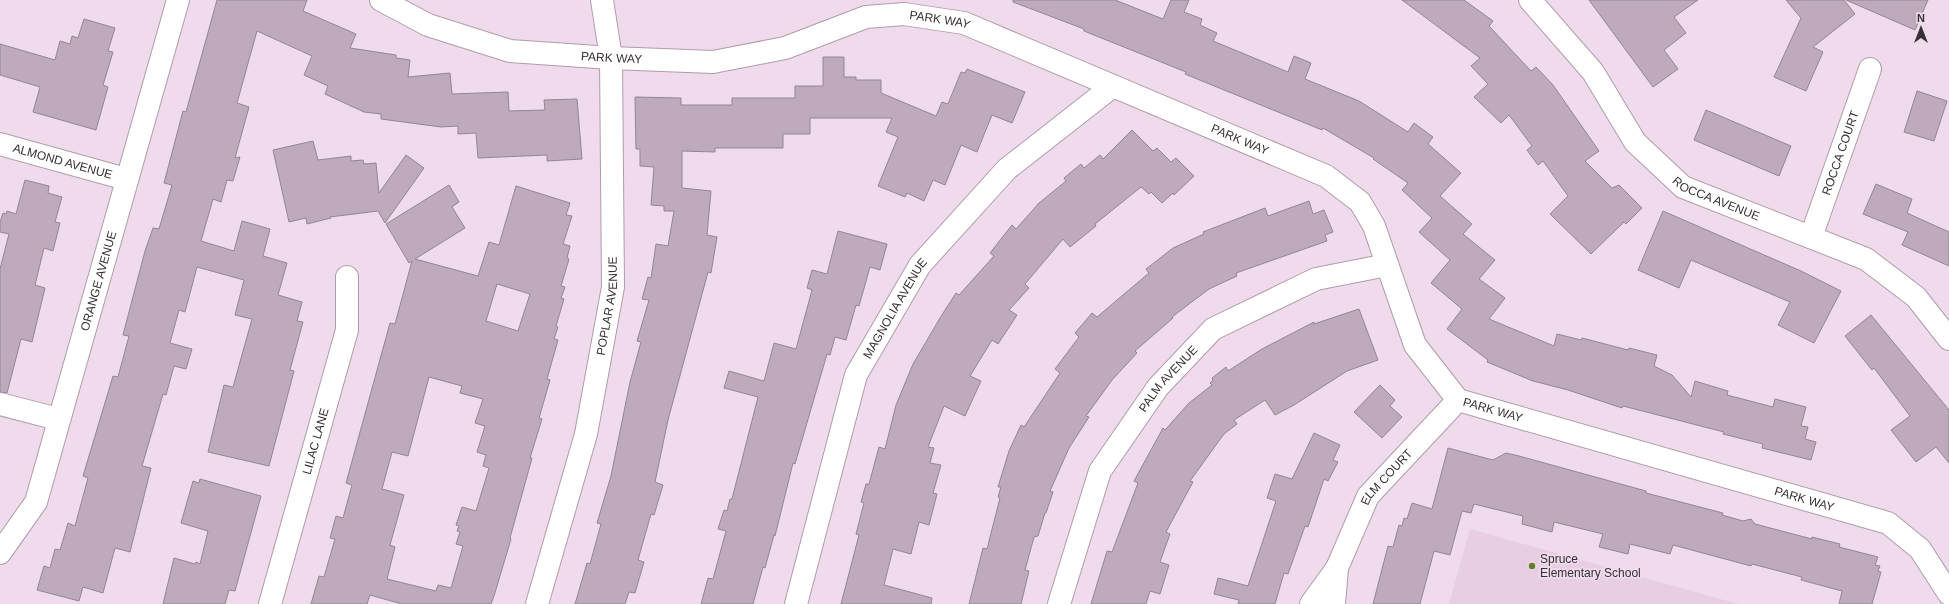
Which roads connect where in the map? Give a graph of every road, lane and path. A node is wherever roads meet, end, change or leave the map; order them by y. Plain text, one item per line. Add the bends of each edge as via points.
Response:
1 (178, 0) edge
2 (381, 0) edge
3 (602, 0) edge
4 (1530, 0) edge
5 (611, 58) junction
6 (1870, 69) dead end
7 (1113, 86) junction
8 (0, 144) edge
9 (126, 179) junction
10 (1811, 237) junction
11 (1387, 265) junction
12 (347, 277) dead end
13 (1949, 340) edge
14 (1458, 400) junction
15 (0, 404) edge
16 (58, 419) junction
17 (0, 553) edge
18 (1337, 568) junction
19 (1949, 594) edge
20 (270, 604) edge
21 (537, 604) edge
22 (796, 604) edge
23 (1059, 604) edge
24 (1310, 604) edge
25 (1334, 604) edge

1 - 9 street, ORANGE AVENUE
2 - 5 street, PARK WAY via 428,25 510,51
3 - 5 street, POPLAR AVENUE
4 - 10 street, ROCCA AVENUE via 1593,72 1635,142 1683,187
5 - 7 street, PARK WAY via 713,62 785,48 866,17 904,14 964,23
5 - 21 street, POPLAR AVENUE via 613,287 586,434
6 - 10 street, ROCCA COURT
7 - 11 street, PARK WAY via 1326,176 1360,202 1374,226
7 - 22 street, MAGNOLIA AVENUE via 1007,169 920,265 856,376
8 - 9 street, ALMOND AVENUE
9 - 16 street, ORANGE AVENUE
10 - 13 street, ROCCA AVENUE via 1866,259 1916,297
11 - 14 street, PARK WAY via 1415,345
11 - 23 street, PALM AVENUE via 1316,279 1208,335 1158,387 1100,471
12 - 20 street, LILAC LANE via 347,330
14 - 18 street, ELM COURT via 1368,496
14 - 19 street, PARK WAY via 1888,523 1920,549
15 - 16 street
16 - 17 street, ORANGE AVENUE via 36,502
18 - 24 street, ELM COURT
18 - 25 street, ELM COURT

